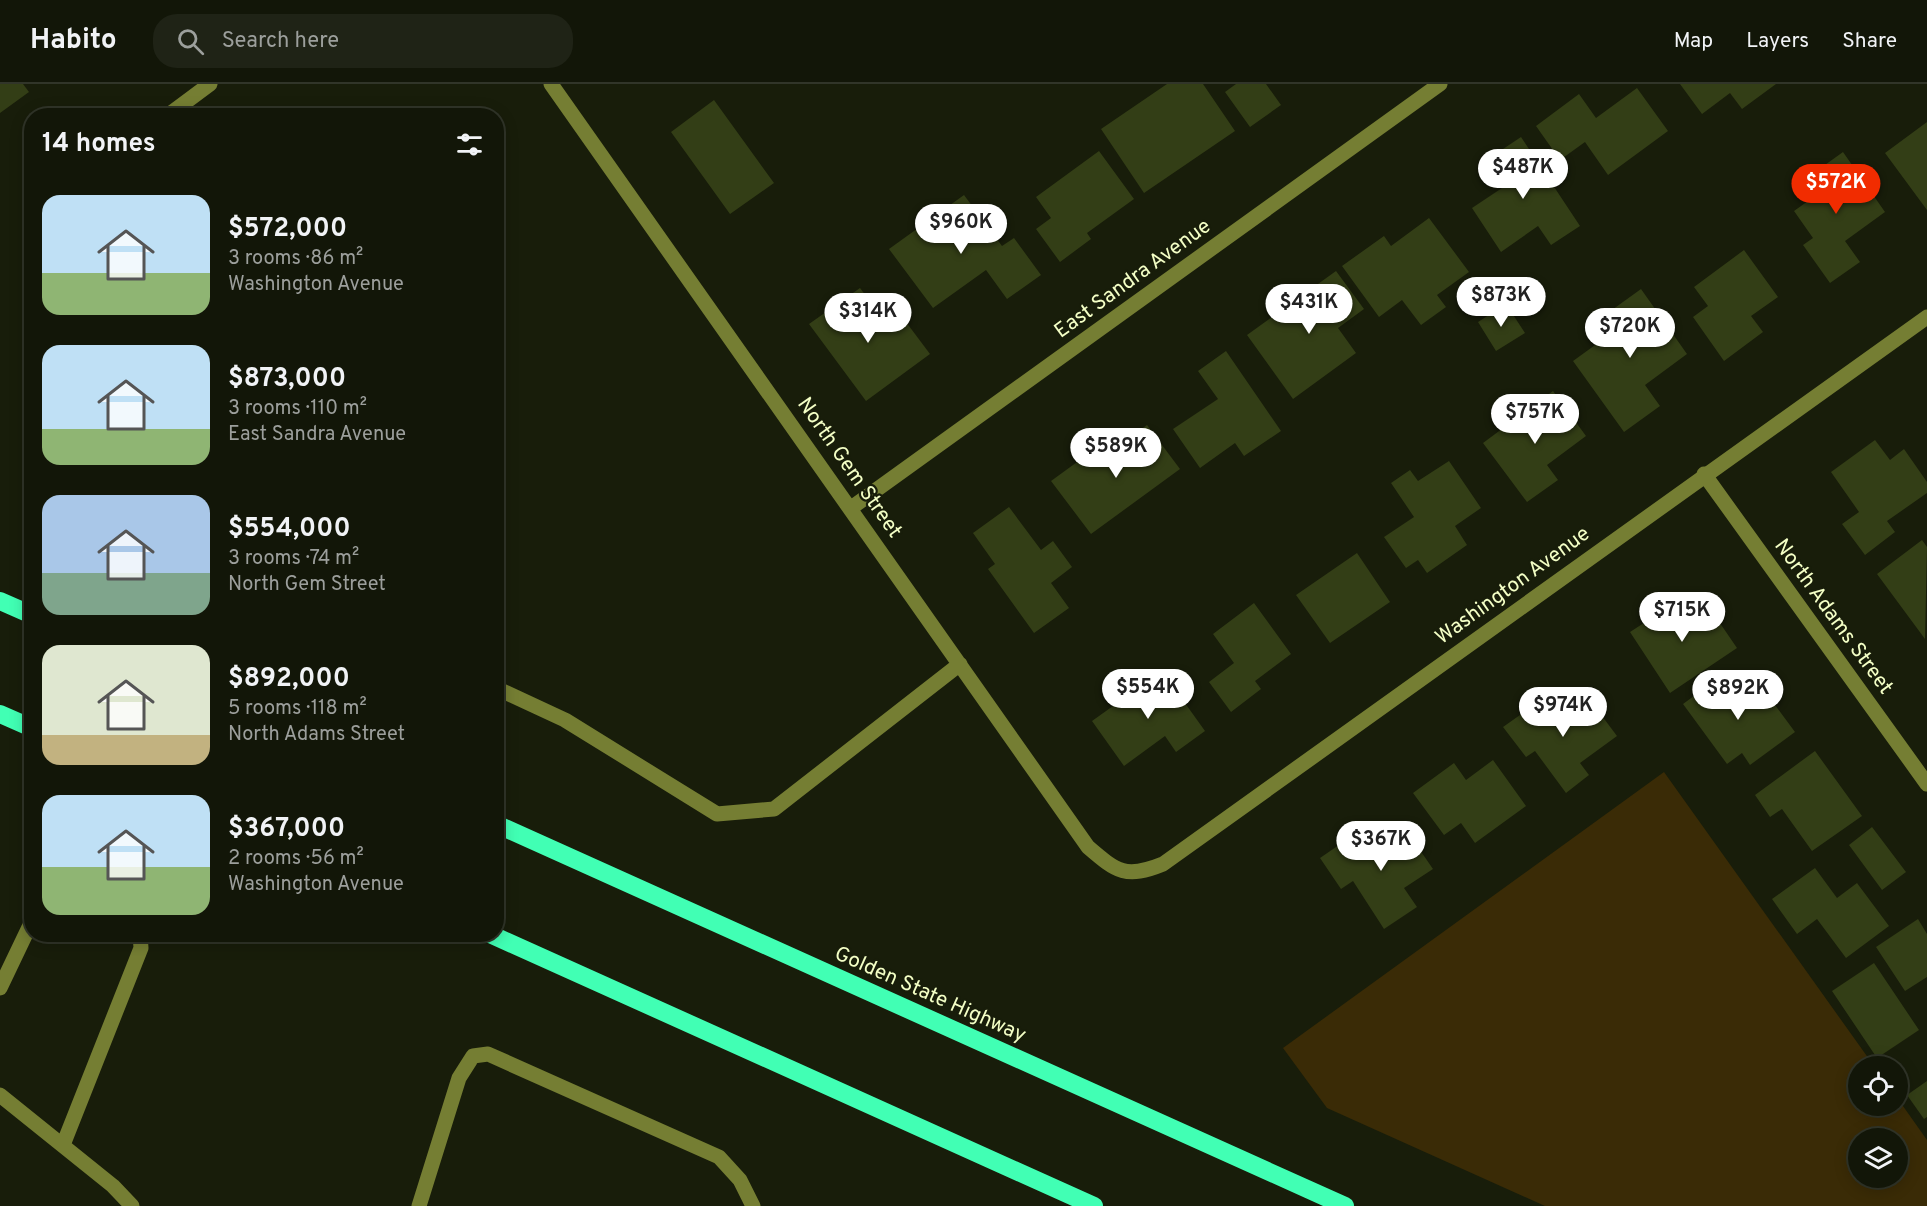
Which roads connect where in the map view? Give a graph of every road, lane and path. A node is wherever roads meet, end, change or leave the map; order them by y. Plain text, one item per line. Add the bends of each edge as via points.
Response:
1 (210, 84) edge
2 (1440, 84) edge
3 (559, 87) edge
4 (178, 108) edge
5 (1927, 317) edge
6 (1704, 474) junction
7 (851, 508) junction
8 (0, 601) edge
9 (24, 612) edge
10 (960, 664) junction
11 (504, 692) edge
12 (0, 714) edge
13 (24, 724) edge
14 (1927, 784) edge
15 (504, 828) edge
16 (1119, 870) joint
17 (24, 938) edge
18 (504, 940) edge
19 (141, 942) edge
20 (0, 988) edge
21 (0, 1095) edge
22 (63, 1145) junction
23 (132, 1206) edge
24 (419, 1206) edge
25 (753, 1206) edge
26 (1094, 1206) edge
27 (1345, 1206) edge

1 - 4 street
2 - 7 street, East Sandra Avenue
3 - 7 street, North Gem Street
5 - 6 street, Washington Avenue
6 - 14 street, North Adams Street
6 - 16 street, Washington Avenue via 1163,864 1140,873
7 - 10 street, North Gem Street
8 - 9 highway
10 - 11 street via 774,809 717,814 565,720
10 - 16 street, North Gem Street via 1088,847
12 - 13 highway
15 - 27 highway, Golden State Highway
17 - 20 street
18 - 26 highway
19 - 22 street
21 - 22 street
22 - 23 street
24 - 25 street via 459,1078 473,1056 488,1054 719,1157 740,1180

